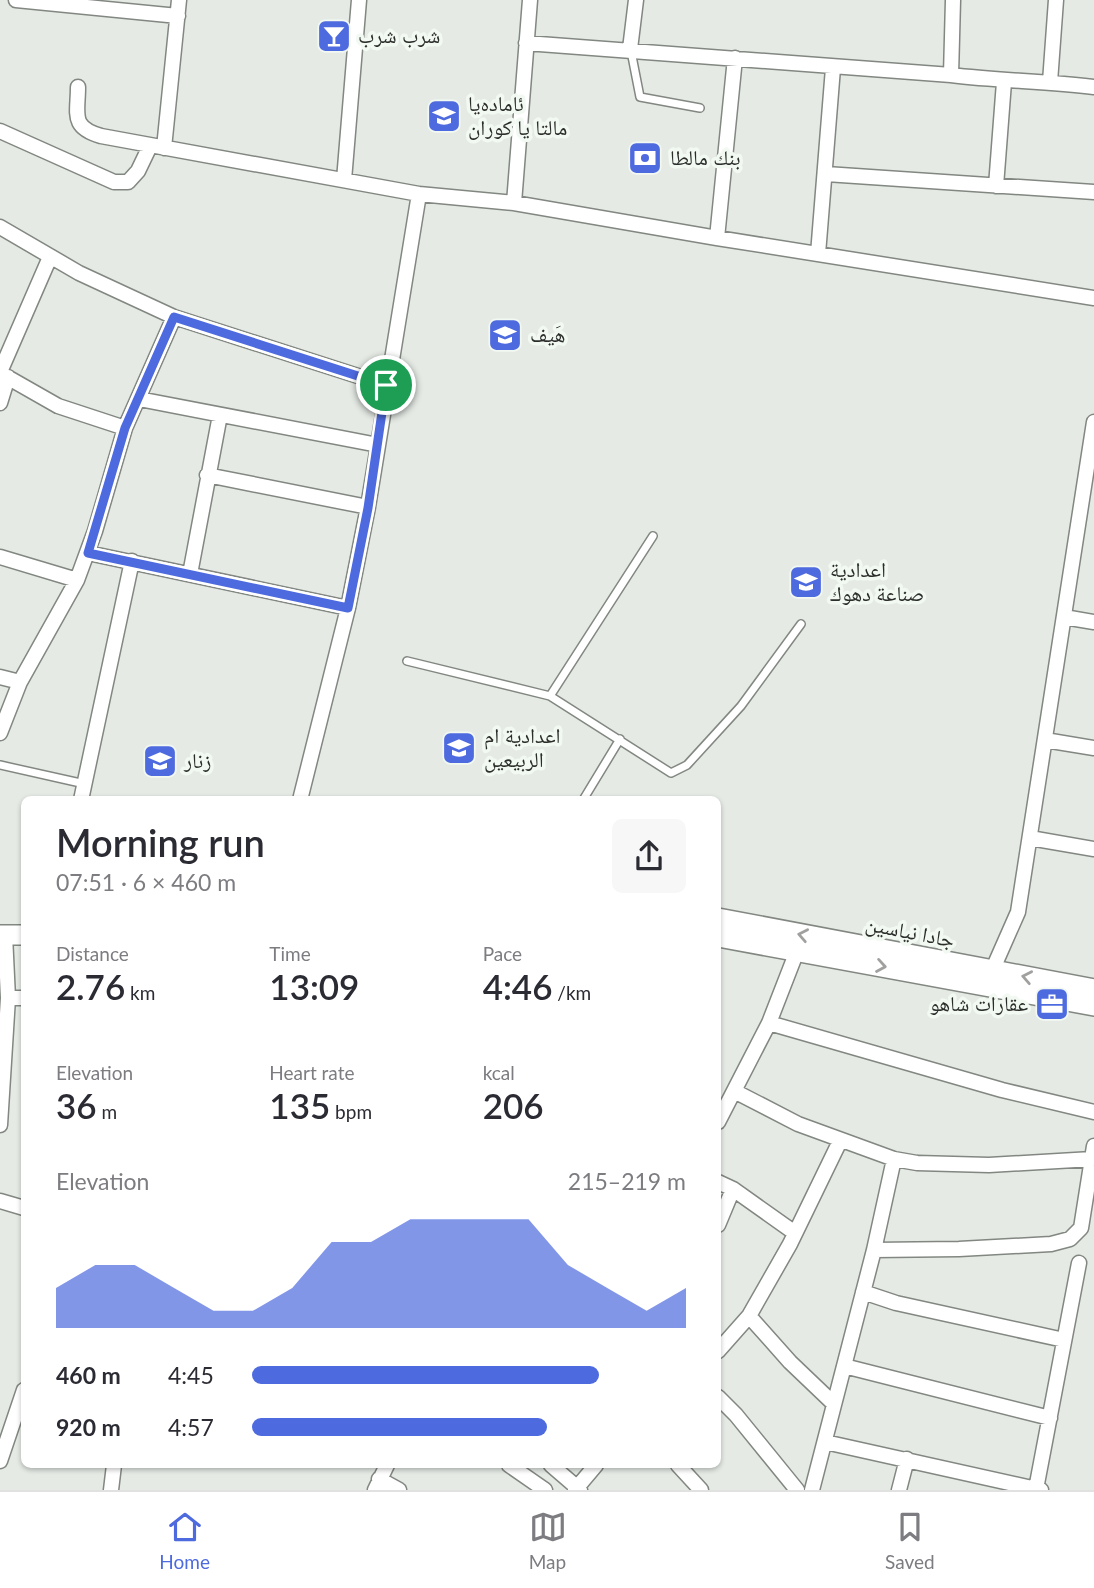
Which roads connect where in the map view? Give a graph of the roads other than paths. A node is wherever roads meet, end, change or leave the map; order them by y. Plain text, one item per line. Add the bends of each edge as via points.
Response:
1 (16, 0) edge
2 (179, 0) edge
3 (359, 0) edge
4 (530, 0) edge
5 (636, 0) edge
6 (953, 0) edge
7 (1056, 0) edge
8 (178, 16) junction
9 (526, 43) junction
10 (630, 49) junction
11 (735, 58) junction
12 (833, 68) junction
13 (951, 75) junction
14 (1004, 82) junction
15 (1050, 82) junction
16 (78, 87) dead end
17 (1094, 87) edge
18 (700, 108) dead end
19 (0, 131) edge
20 (157, 147) junction
21 (826, 174) junction
22 (344, 180) junction
23 (996, 186) junction
24 (1094, 191) edge
25 (419, 194) junction
26 (514, 203) junction
27 (0, 227) edge
28 (717, 238) junction
29 (818, 254) junction
30 (50, 257) junction
31 (1094, 298) edge
32 (174, 317) junction
33 (3, 374) edge
34 (386, 385) junction
35 (139, 399) junction
36 (0, 403) edge
37 (220, 415) junction
38 (1094, 422) edge
39 (125, 428) junction
40 (378, 445) junction
41 (207, 475) junction
42 (368, 508) junction
43 (653, 536) dead end
44 (88, 553) junction
45 (0, 557) edge
46 (132, 561) junction
47 (190, 574) junction
48 (77, 580) junction
49 (348, 608) junction
50 (1064, 617) junction
51 (1094, 622) edge
52 (801, 624) dead end
53 (407, 661) dead end
54 (0, 677) edge
55 (20, 682) junction
56 (550, 696) junction
57 (0, 733) edge
58 (620, 739) junction
59 (1045, 740) junction
60 (1094, 748) edge
61 (0, 765) edge
62 (85, 784) junction
63 (82, 796) edge
64 (301, 796) edge
65 (585, 796) edge
66 (1030, 838) junction
67 (1094, 849) edge
68 (721, 919) edge
69 (10, 935) edge
70 (721, 938) edge
71 (797, 951) junction
72 (992, 971) junction
73 (1094, 989) edge
74 (8, 998) junction
75 (21, 998) edge
76 (1094, 1006) edge
77 (769, 1023) junction
78 (734, 1091) junction
79 (1094, 1112) edge
80 (721, 1116) edge
81 (0, 1125) edge
82 (840, 1141) junction
83 (1093, 1152) edge
84 (894, 1159) junction
85 (721, 1183) edge
86 (733, 1189) junction
87 (0, 1201) edge
88 (21, 1207) edge
89 (721, 1218) edge
90 (795, 1233) junction
91 (874, 1250) junction
92 (1079, 1263) dead end
93 (863, 1292) junction
94 (749, 1316) junction
95 (1064, 1340) junction
96 (721, 1348) edge
97 (844, 1366) junction
98 (21, 1396) edge
99 (721, 1400) edge
100 (834, 1404) junction
101 (1050, 1418) junction
102 (5, 1430) edge
103 (825, 1442) junction
104 (907, 1459) junction
105 (0, 1461) edge
106 (114, 1468) edge
107 (386, 1468) edge
108 (513, 1468) edge
109 (554, 1468) edge
110 (594, 1468) edge
111 (681, 1468) edge
112 (377, 1485) edge
113 (577, 1489) edge
114 (111, 1490) edge
115 (399, 1490) edge
116 (545, 1490) edge
117 (701, 1490) edge
118 (797, 1490) edge
119 (812, 1490) edge
120 (899, 1490) edge
121 (1039, 1490) edge

1 - 8 street
2 - 8 street
3 - 22 street
4 - 9 street
5 - 10 street
6 - 13 street
7 - 15 street
8 - 20 street
9 - 10 street
9 - 26 street
10 - 11 street
10 - 18 lane via 640,97
11 - 12 street
11 - 28 street
12 - 13 street
12 - 21 street
13 - 14 street
14 - 15 street
14 - 23 street
15 - 17 street
16 - 20 street via 78,121 86,131
19 - 20 street via 114,183 128,182
20 - 22 street
21 - 23 street
21 - 29 street
22 - 25 street
23 - 24 street
25 - 26 street
25 - 34 street
26 - 28 street
27 - 30 street
28 - 29 street
29 - 31 street
30 - 32 street
30 - 33 street
32 - 34 street
32 - 35 street
33 - 36 street
33 - 39 street via 58,406
34 - 40 street
35 - 37 street
35 - 39 street
37 - 40 street
37 - 41 street
38 - 50 street
39 - 44 street
40 - 42 street
41 - 42 street
41 - 47 street
42 - 49 street
43 - 56 lane
44 - 46 street
44 - 48 street
45 - 48 street
46 - 47 street
46 - 62 street
47 - 49 street
48 - 55 street
49 - 64 street
50 - 51 street
50 - 59 street
52 - 58 lane via 741,706 687,765 671,773
53 - 56 lane
54 - 55 street
55 - 57 street
56 - 58 lane
58 - 65 lane
59 - 60 street
59 - 66 street
61 - 62 lane
62 - 63 street
66 - 67 street
66 - 72 street via 1018,912
72 -> 68 street, جادا نیاسین
69 - 74 street
70 - 71 street, جادا نیاسین
71 -> 76 street, جادا نیاسین
71 - 77 street
73 -> 72 street, جادا نیاسین
74 - 75 street
74 - 81 street
77 - 78 street
77 - 79 street
78 - 80 street
78 - 82 street
82 - 84 street
82 - 90 street
83 - 84 street via 989,1166
83 - 91 street via 1081,1228 1070,1239 1051,1244
84 - 91 street
85 - 86 street
86 - 89 street
86 - 90 street
87 - 88 street
90 - 94 street
91 - 93 street
92 - 95 street
93 - 95 street
93 - 97 street
94 - 96 street
94 - 100 street
95 - 101 street
97 - 100 street
97 - 101 street
98 - 102 street
99 - 118 street
100 - 103 street
101 - 121 street
102 - 105 street
103 - 104 street
103 - 119 street
104 - 120 street
104 - 121 street
106 - 114 street
107 - 112 street
108 - 116 street
109 - 113 street
110 - 113 street
111 - 117 street
112 - 115 street

